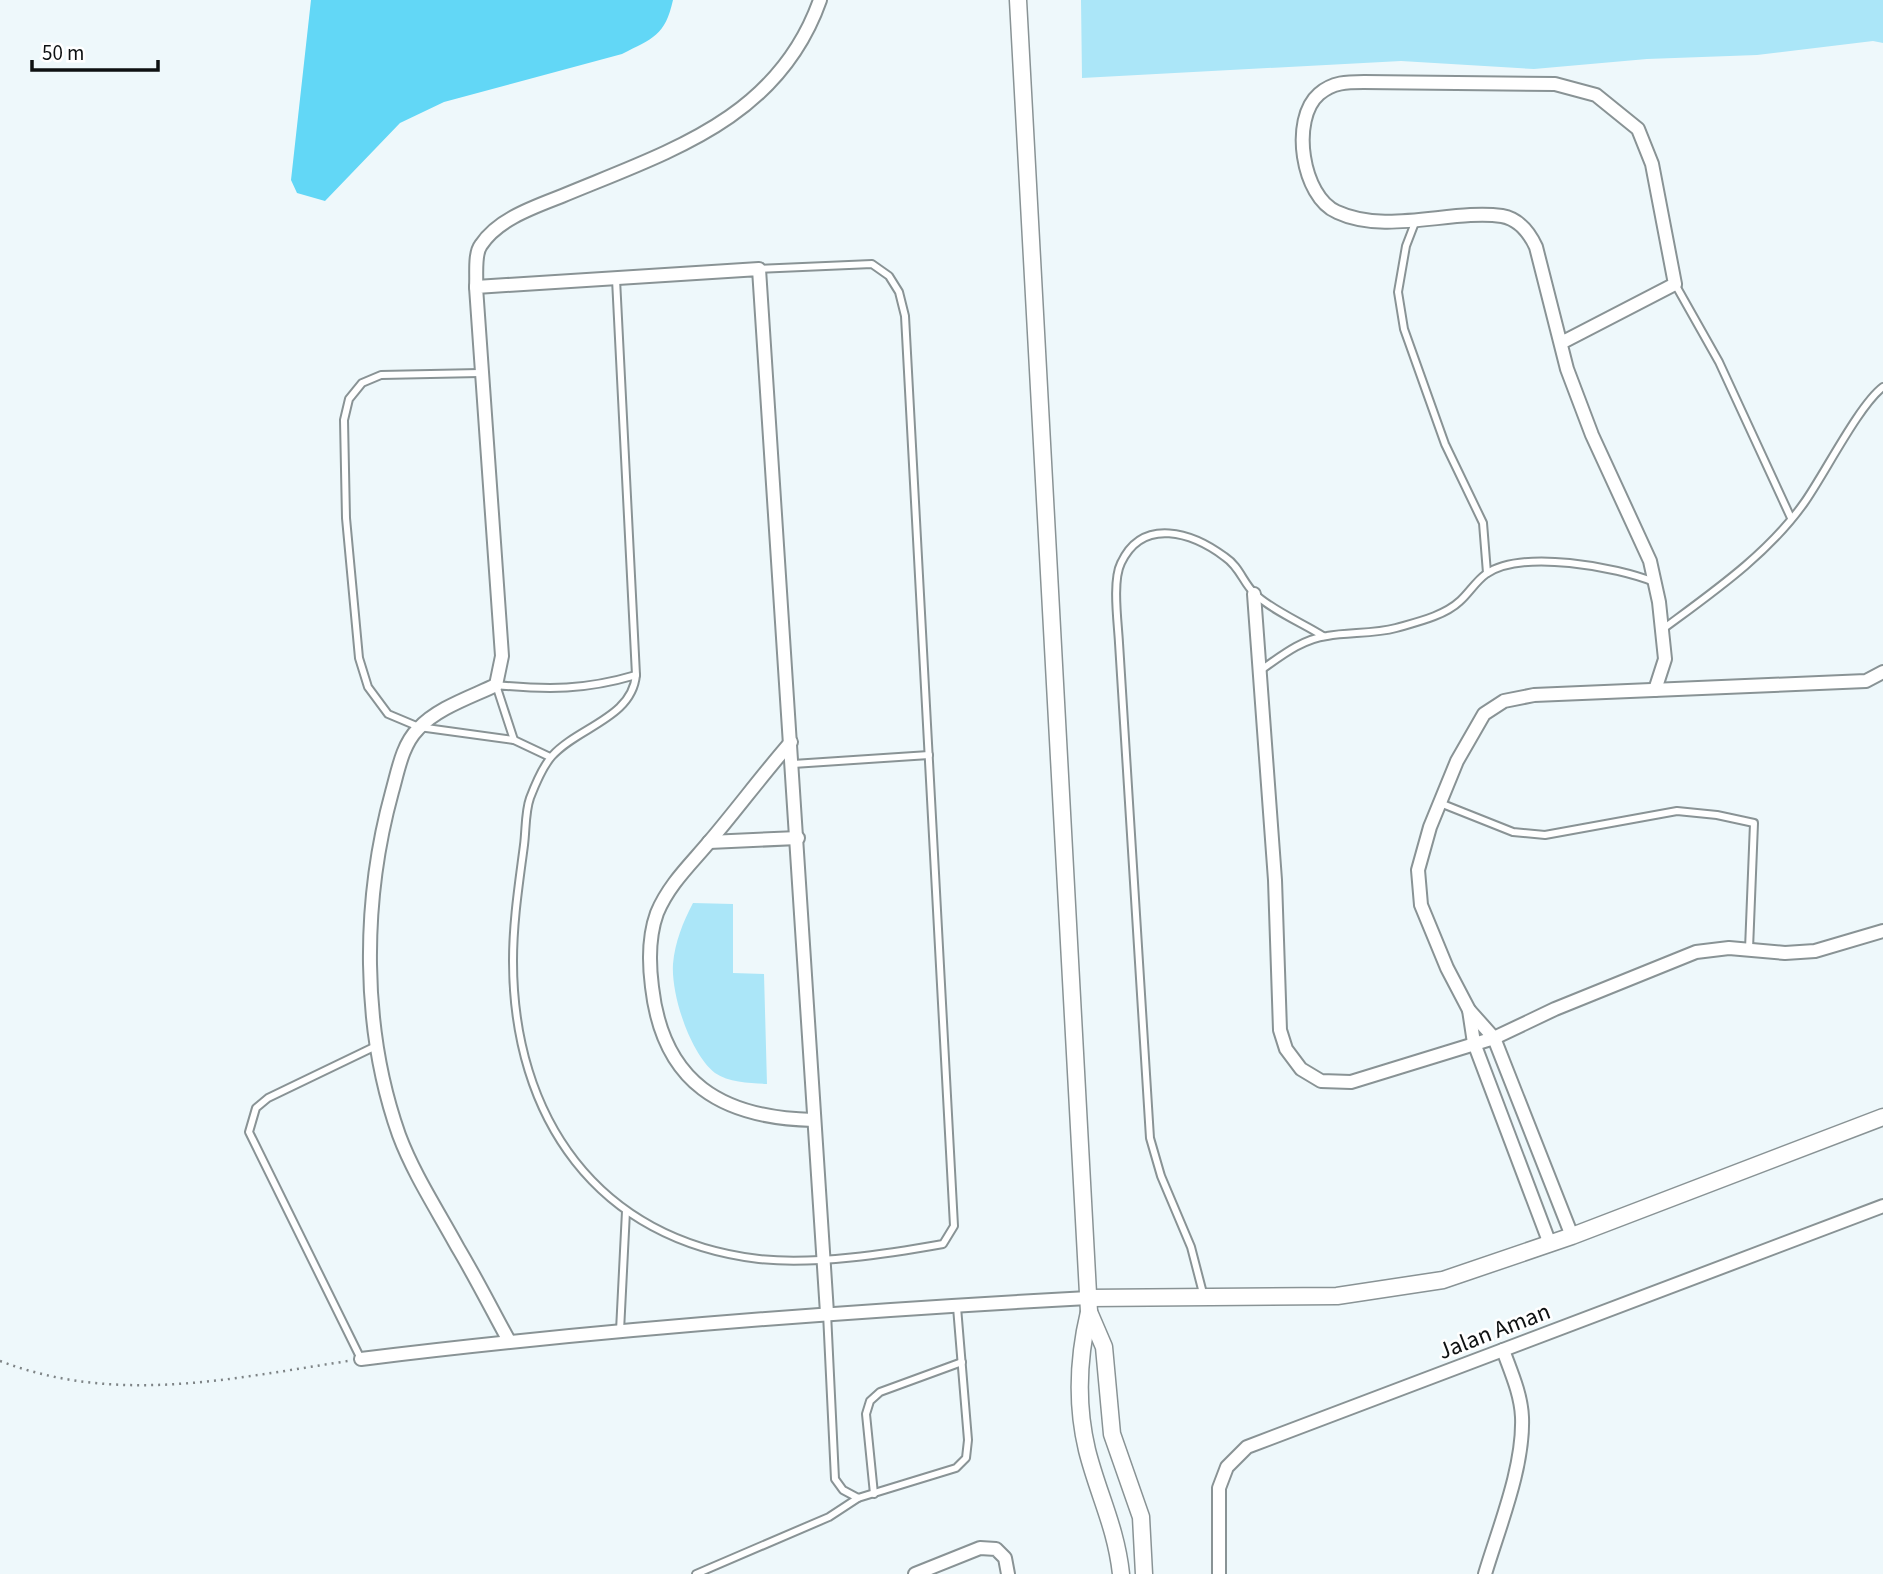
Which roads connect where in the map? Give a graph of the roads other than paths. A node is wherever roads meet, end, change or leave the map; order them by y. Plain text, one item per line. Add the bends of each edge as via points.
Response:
1 (820, 0) edge
2 (1018, 0) edge
3 (1416, 220) junction
4 (759, 270) junction
5 (616, 279) junction
6 (1675, 284) junction
7 (476, 287) junction
8 (1560, 343) junction
9 (480, 373) junction
10 (1883, 387) edge
11 (1791, 518) junction
12 (1487, 573) junction
13 (1654, 582) junction
14 (1254, 594) junction
15 (1662, 630) junction
16 (1323, 636) junction
17 (1259, 672) junction
18 (1883, 672) edge
19 (636, 675) junction
20 (496, 685) junction
21 (1654, 690) junction
22 (419, 727) junction
23 (514, 740) junction
24 (791, 742) junction
25 (929, 755) junction
26 (550, 757) junction
27 (793, 764) junction
28 (1440, 803) junction
29 (798, 838) junction
30 (709, 842) junction
31 (1883, 931) edge
32 (1749, 950) junction
33 (1469, 1010) junction
34 (1494, 1038) junction
35 (1474, 1043) junction
36 (376, 1046) junction
37 (1883, 1117) edge
38 (813, 1120) junction
39 (1883, 1206) edge
40 (626, 1211) junction
41 (1572, 1236) junction
42 (1550, 1244) junction
43 (822, 1258) junction
44 (1204, 1297) junction
45 (956, 1305) junction
46 (1089, 1305) junction
47 (827, 1313) junction
48 (620, 1331) junction
49 (509, 1341) junction
50 (1503, 1350) junction
51 (361, 1359) joint
52 (962, 1362) junction
53 (874, 1494) junction
54 (858, 1497) junction
55 (696, 1574) edge
56 (915, 1574) edge
57 (1008, 1574) edge
58 (1121, 1574) edge
59 (1144, 1574) edge
60 (1219, 1574) edge
61 (1485, 1574) edge

1 - 7 street via 797,53 757,98 686,142 525,211 491,233 478,248
2 - 46 street
3 - 6 street via 1371,220 1334,212 1317,192 1301,138 1308,109 1318,94 1336,83 1555,84 1596,95 1638,129 1652,164
3 - 8 street via 1503,216 1529,232
3 - 12 lane via 1398,292 1404,329 1445,443 1483,523
4 - 5 street
4 - 24 street
4 - 25 lane via 872,264 889,276 899,292 905,316
5 - 7 street
5 - 19 lane
6 - 8 street
6 - 11 lane via 1719,362
7 - 9 street
8 - 13 street via 1592,435 1640,535
9 - 20 street via 502,656
9 - 22 lane via 381,375 362,383 349,399 344,420 346,517 359,658 368,687 388,714
10 - 11 lane
11 - 15 lane via 1714,592
12 - 13 lane via 1557,561 1616,570
12 - 16 lane via 1458,603 1436,615 1392,629
13 - 15 street
14 - 16 lane
14 - 17 street
14 - 44 lane via 1244,575 1225,556 1183,534 1165,531 1147,537 1120,564 1119,643 1150,1138 1191,1247
15 - 21 street via 1665,659
16 - 17 lane via 1290,649
17 - 35 street via 1281,981 1280,1030 1286,1049 1301,1069 1321,1081 1351,1082
18 - 21 street via 1866,681
19 - 20 lane via 597,687 552,691
19 - 26 lane via 627,701
20 - 22 street via 450,706
20 - 23 lane
21 - 28 street via 1535,695 1504,701 1484,714
22 - 23 lane
22 - 36 street via 400,764 380,836 372,907
23 - 26 lane
24 - 27 street
24 - 30 street
25 - 27 lane
25 - 43 lane via 954,1226 943,1244
26 - 40 lane via 529,800 518,881 513,980 518,1031 556,1137 585,1177
27 - 29 street
28 - 32 lane via 1513,832 1545,835 1677,811 1754,823
28 - 33 street via 1418,870 1421,905
29 - 30 street
29 - 38 street
30 - 38 street via 680,874 656,914 649,964 655,1017 672,1055 705,1091 737,1110 773,1119
31 - 32 street via 1815,951
32 - 34 street via 1696,952
33 - 34 street
33 - 35 street
34 - 35 street
34 - 41 street
35 - 42 street
36 - 49 street via 399,1135 418,1179
36 - 51 lane via 268,1098 256,1108 249,1132
37 - 41 street
38 - 43 street
39 - 50 street, Jalan Aman
40 - 43 lane via 716,1252 761,1259
40 - 48 lane
41 - 42 street
42 - 44 street via 1482,1269 1414,1286 1337,1296
43 - 47 street
44 - 46 street
45 - 46 street
45 - 47 street
45 - 52 lane
46 - 58 street via 1080,1349 1082,1423 1114,1529
46 - 59 street via 1104,1347 1112,1434 1141,1517
47 - 48 street
47 - 54 lane via 835,1479 843,1490
48 - 49 street
49 - 51 street
50 - 60 street, Jalan Aman via 1247,1447 1227,1467 1219,1488
50 - 61 street via 1519,1397 1520,1441
52 - 53 lane via 880,1392 870,1401 866,1413
52 - 53 lane via 966,1458 956,1468
53 - 54 lane
54 - 55 lane via 829,1517
56 - 57 street via 980,1548 996,1549 1005,1559

